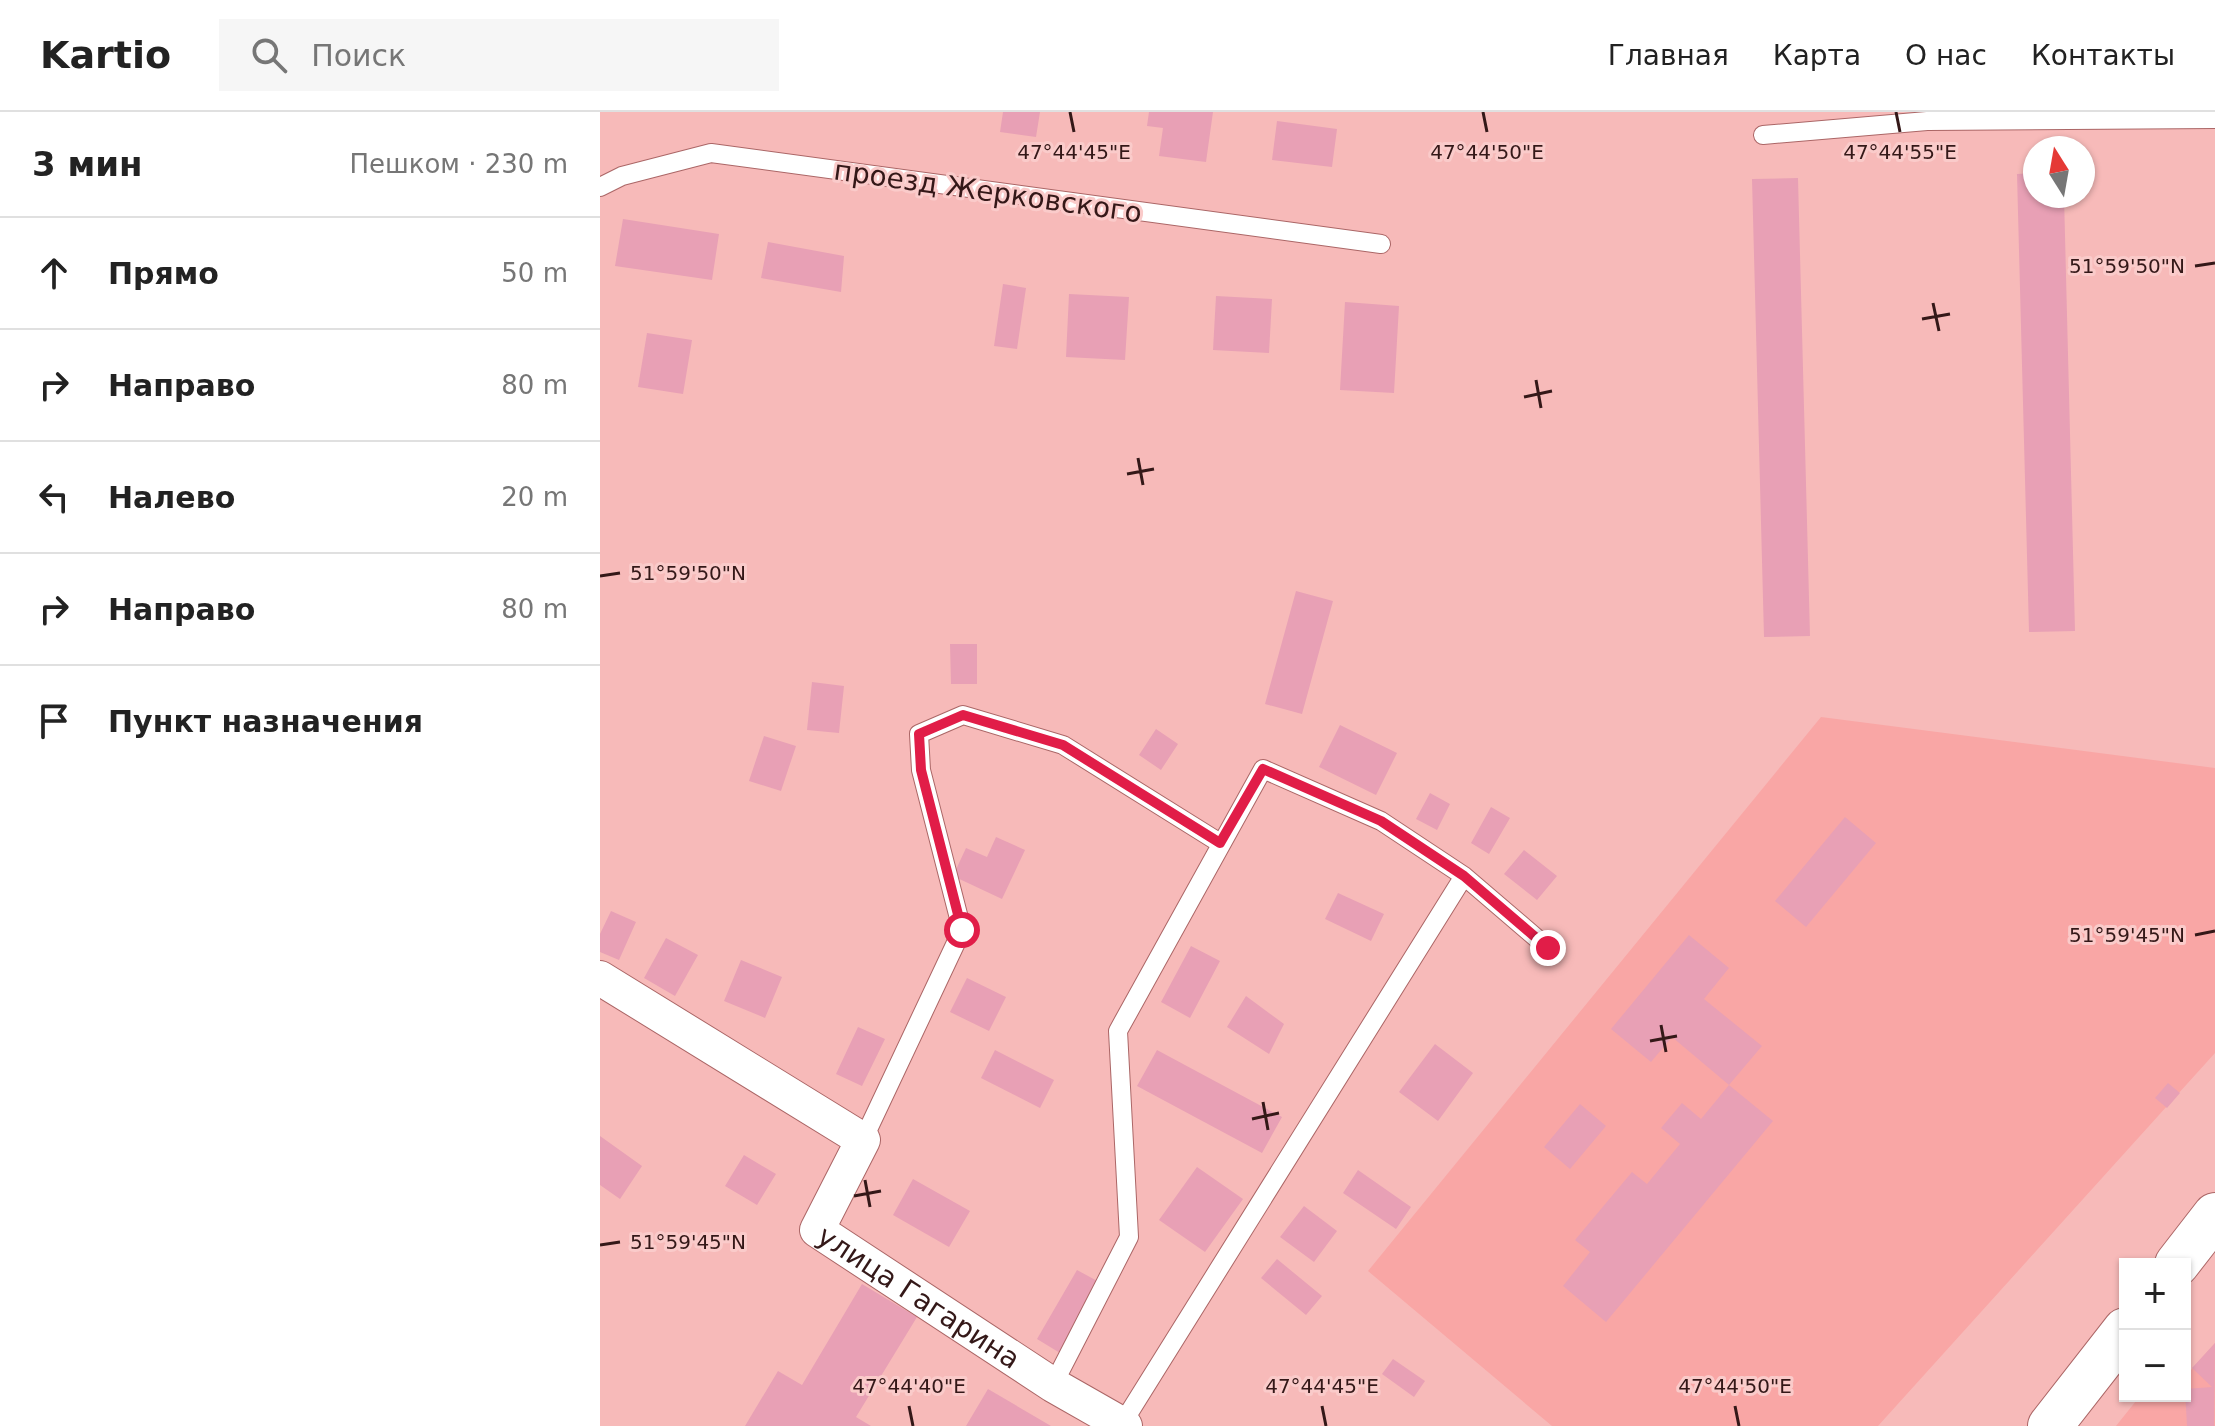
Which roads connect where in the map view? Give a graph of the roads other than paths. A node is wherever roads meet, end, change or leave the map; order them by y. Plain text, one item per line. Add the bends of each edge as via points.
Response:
1 (2215, 119) edge
2 (1763, 135) dead end
3 (600, 187) edge
4 (1381, 244) dead end
5 (1220, 843) junction
6 (1464, 876) junction
7 (1548, 948) dead end
8 (600, 978) edge
9 (863, 1140) junction
10 (2215, 1215) edge
11 (2182, 1258) edge
12 (2119, 1338) edge
13 (1053, 1385) junction
14 (1124, 1425) edge
15 (2050, 1426) edge

1 - 2 lane via 1927,121
3 - 4 lane, проезд Жерковского via 622,176 711,153
5 - 6 lane via 1263,769 1381,821
5 - 9 lane via 1063,745 963,715 919,734 921,770 962,930
5 - 13 lane via 1118,1031 1129,1237
6 - 7 lane
6 - 14 lane
8 - 9 street
9 - 13 street, улица Гагарина via 817,1230
10 - 11 street
12 - 15 street
13 - 14 street, улица Гагарина

